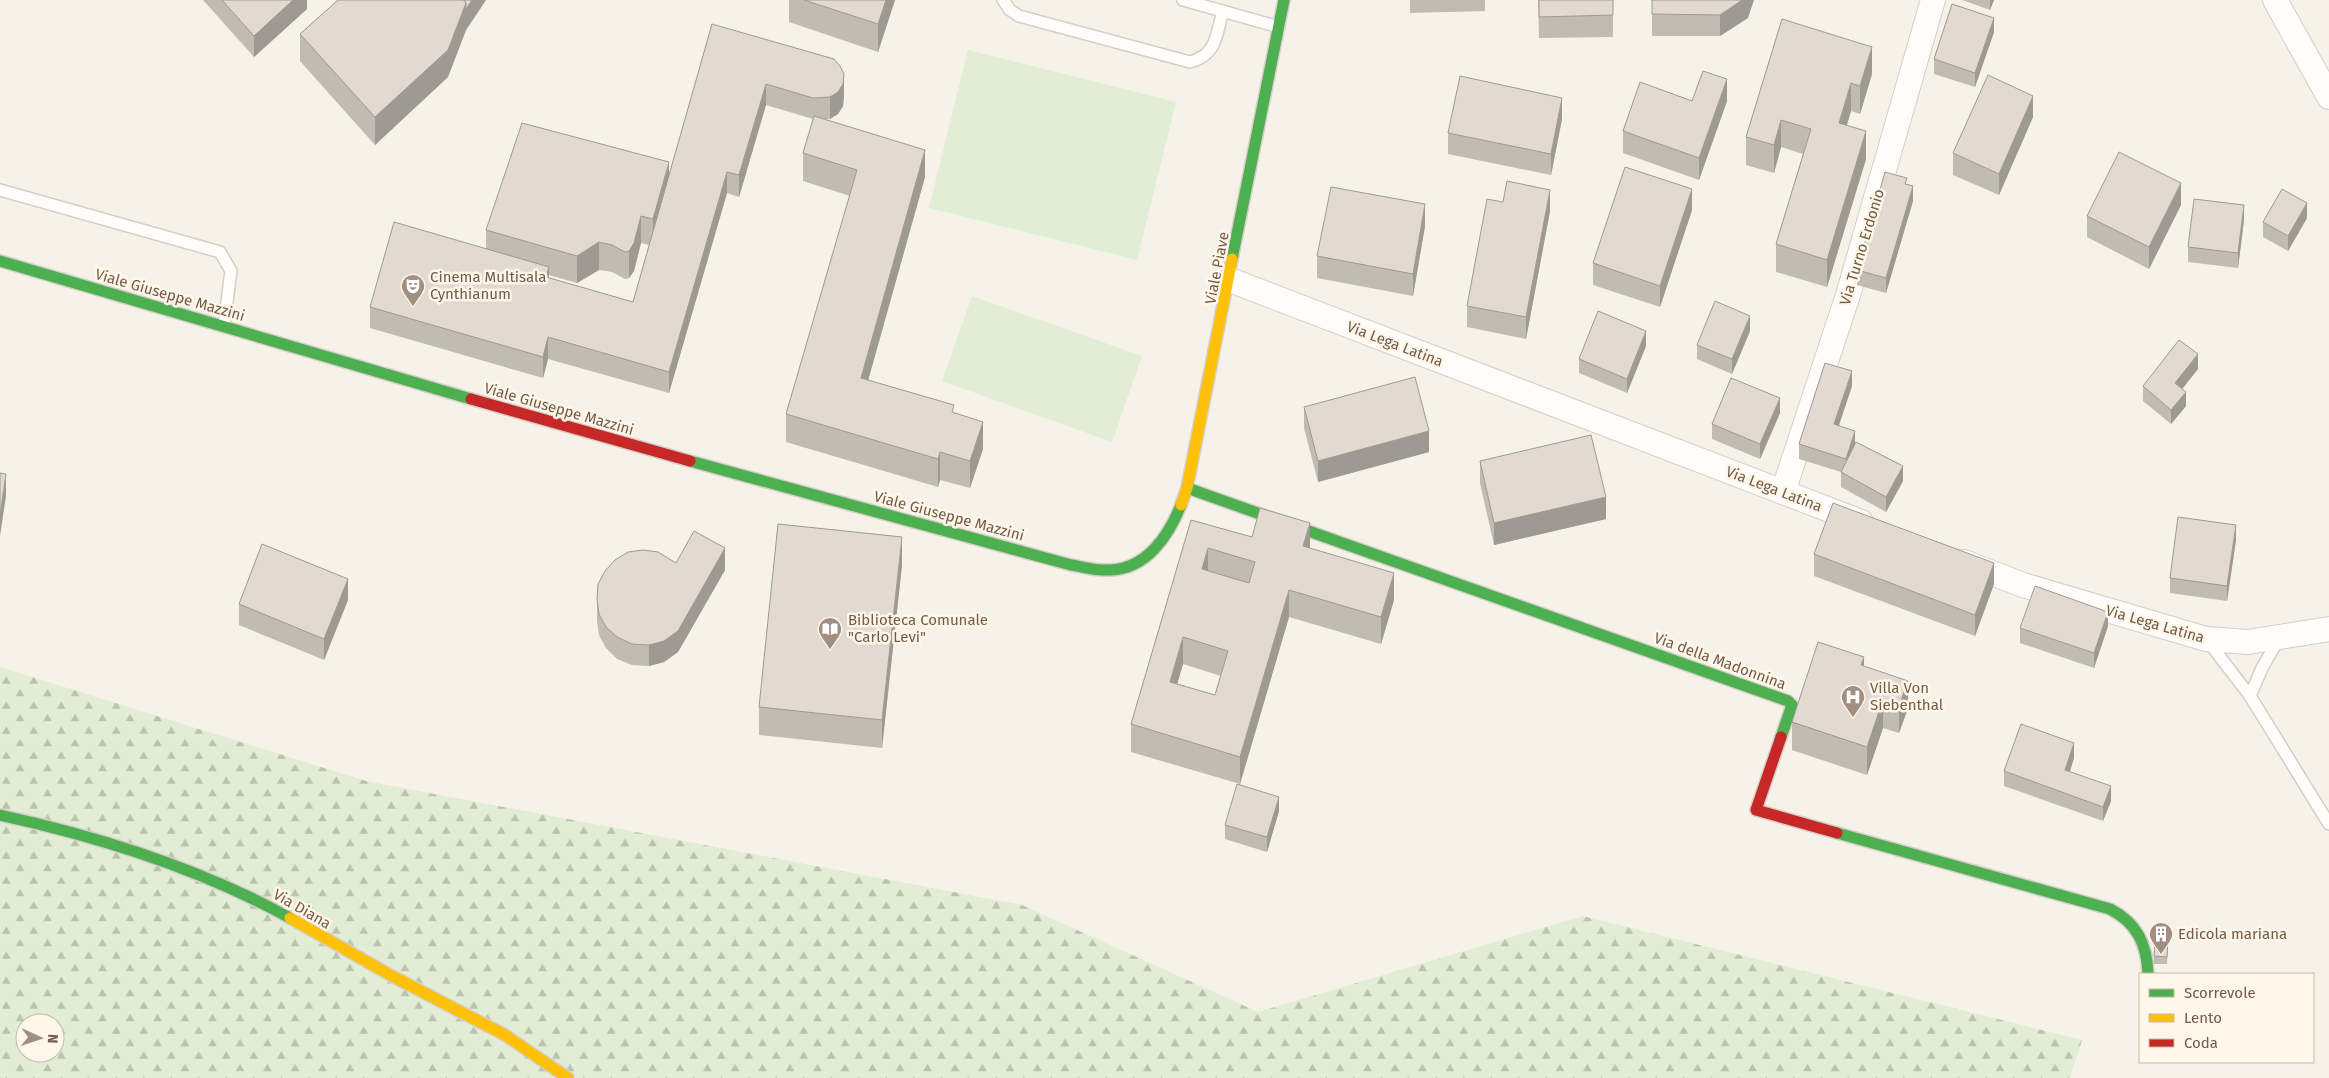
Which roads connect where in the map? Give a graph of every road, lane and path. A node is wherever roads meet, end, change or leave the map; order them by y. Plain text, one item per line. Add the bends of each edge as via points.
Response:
1 (1003, 0) edge
2 (1183, 0) edge
3 (1284, 0) edge
4 (1933, 0) edge
5 (2275, 0) edge
6 (1223, 11) junction
7 (1279, 27) junction
8 (2329, 97) edge
9 (0, 190) edge
10 (0, 261) edge
11 (1230, 280) junction
12 (224, 325) junction
13 (1187, 488) junction
14 (1783, 492) junction
15 (1885, 531) edge
16 (1940, 552) edge
17 (1113, 570) joint
18 (2329, 629) edge
19 (2280, 637) junction
20 (2206, 639) junction
21 (2250, 696) junction
22 (0, 814) edge
23 (2329, 824) edge
24 (2148, 973) edge
25 (568, 1078) edge

1 - 6 lane via 1003,4 1019,16 1190,62 1206,56 1212,49
2 - 6 lane
3 - 7 street, Viale Piave
4 - 14 street, Via Turno Erdonio via 1848,294
5 - 8 street
6 - 7 lane
7 - 11 street, Viale Piave
9 - 12 lane via 220,252 231,271
10 - 12 street, Viale Giuseppe Mazzini
11 - 13 street, Viale Piave
11 - 14 street, Via Lega Latina
12 - 17 street, Viale Giuseppe Mazzini via 578,431 1071,565
13 - 17 street, Viale Piave via 1174,524 1165,538 1142,559
13 - 24 street, Via della Madonnina via 1788,701 1792,705 1756,810 2110,908 2127,918 2139,932 2146,948
14 - 15 street, Via Lega Latina
16 - 20 street, Via Lega Latina via 2023,585
18 - 19 street, Via Lega Latina
19 - 20 street, Via Lega Latina via 2241,643
19 - 21 lane
20 - 21 lane
21 - 23 lane
22 - 25 street, Via Diana via 134,848 252,898 502,1032

